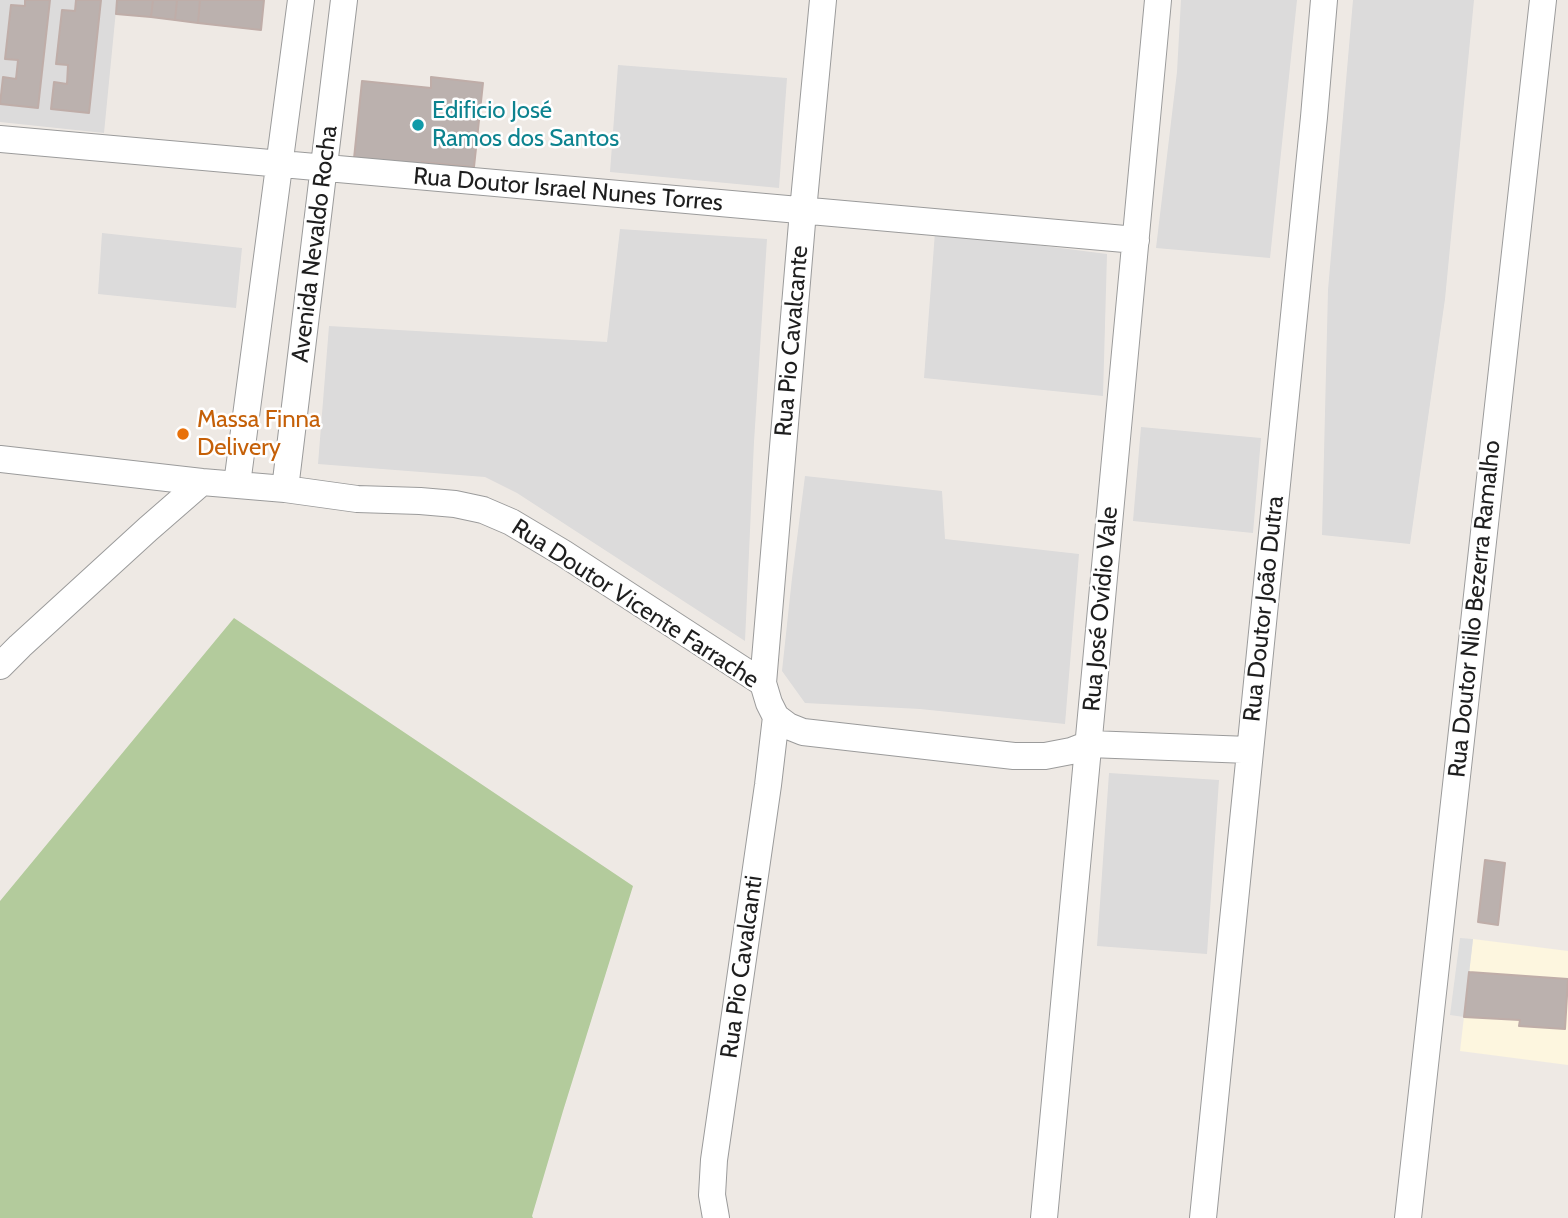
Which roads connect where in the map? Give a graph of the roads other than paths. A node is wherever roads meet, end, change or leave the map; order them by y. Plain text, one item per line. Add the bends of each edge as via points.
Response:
1 (300, 0) edge
2 (344, 0) edge
3 (823, 0) edge
4 (1158, 0) edge
5 (1324, 0) edge
6 (1543, 0) edge
7 (0, 139) edge
8 (278, 164) junction
9 (324, 168) junction
10 (803, 211) junction
11 (1136, 240) junction
12 (0, 460) edge
13 (202, 482) junction
14 (237, 484) junction
15 (285, 489) junction
16 (0, 666) edge
17 (764, 683) junction
18 (776, 717) junction
19 (1089, 744) junction
20 (1249, 750) junction
21 (716, 1218) edge
22 (1044, 1218) edge
23 (1203, 1218) edge
24 (1408, 1218) edge

1 - 8 street, Avenida Nevaldo Rocha
2 - 9 street, Avenida Nevaldo Rocha
3 - 10 street, Rua Pio Cavalcante
4 - 11 street, Rua José Ovídio Vale
5 - 20 street, Rua Doutor João Dutra
6 - 24 street, Rua Doutor Nilo Bezerra Ramalho
7 - 8 street, Rua Doutor Israel Nunes Torres
8 - 9 street, Rua Doutor Israel Nunes Torres
8 - 14 street, Avenida Nevaldo Rocha
9 - 10 street, Rua Doutor Israel Nunes Torres
9 - 15 street, Avenida Nevaldo Rocha
10 - 11 street, Rua Doutor Israel Nunes Torres
10 - 17 street, Rua Pio Cavalcante
11 - 19 street, Rua José Ovídio Vale
12 - 13 street, Rua Doutor Vicente Farrache
13 - 14 street, Rua Doutor Vicente Farrache
13 - 16 street
14 - 15 street, Rua Doutor Vicente Farrache
15 - 17 street, Rua Doutor Vicente Farrache via 483,510 563,553
17 - 18 street, Rua Doutor Vicente Farrache
18 - 19 street, Rua Doutor Vicente Farrache via 803,732 1014,756 1045,756
18 - 21 street, Rua Pio Cavalcanti via 714,1160
19 - 20 street, Rua Doutor Vicente Farrache
19 - 22 street, Rua José Ovídio Vale
20 - 23 street, Rua Doutor João Dutra

